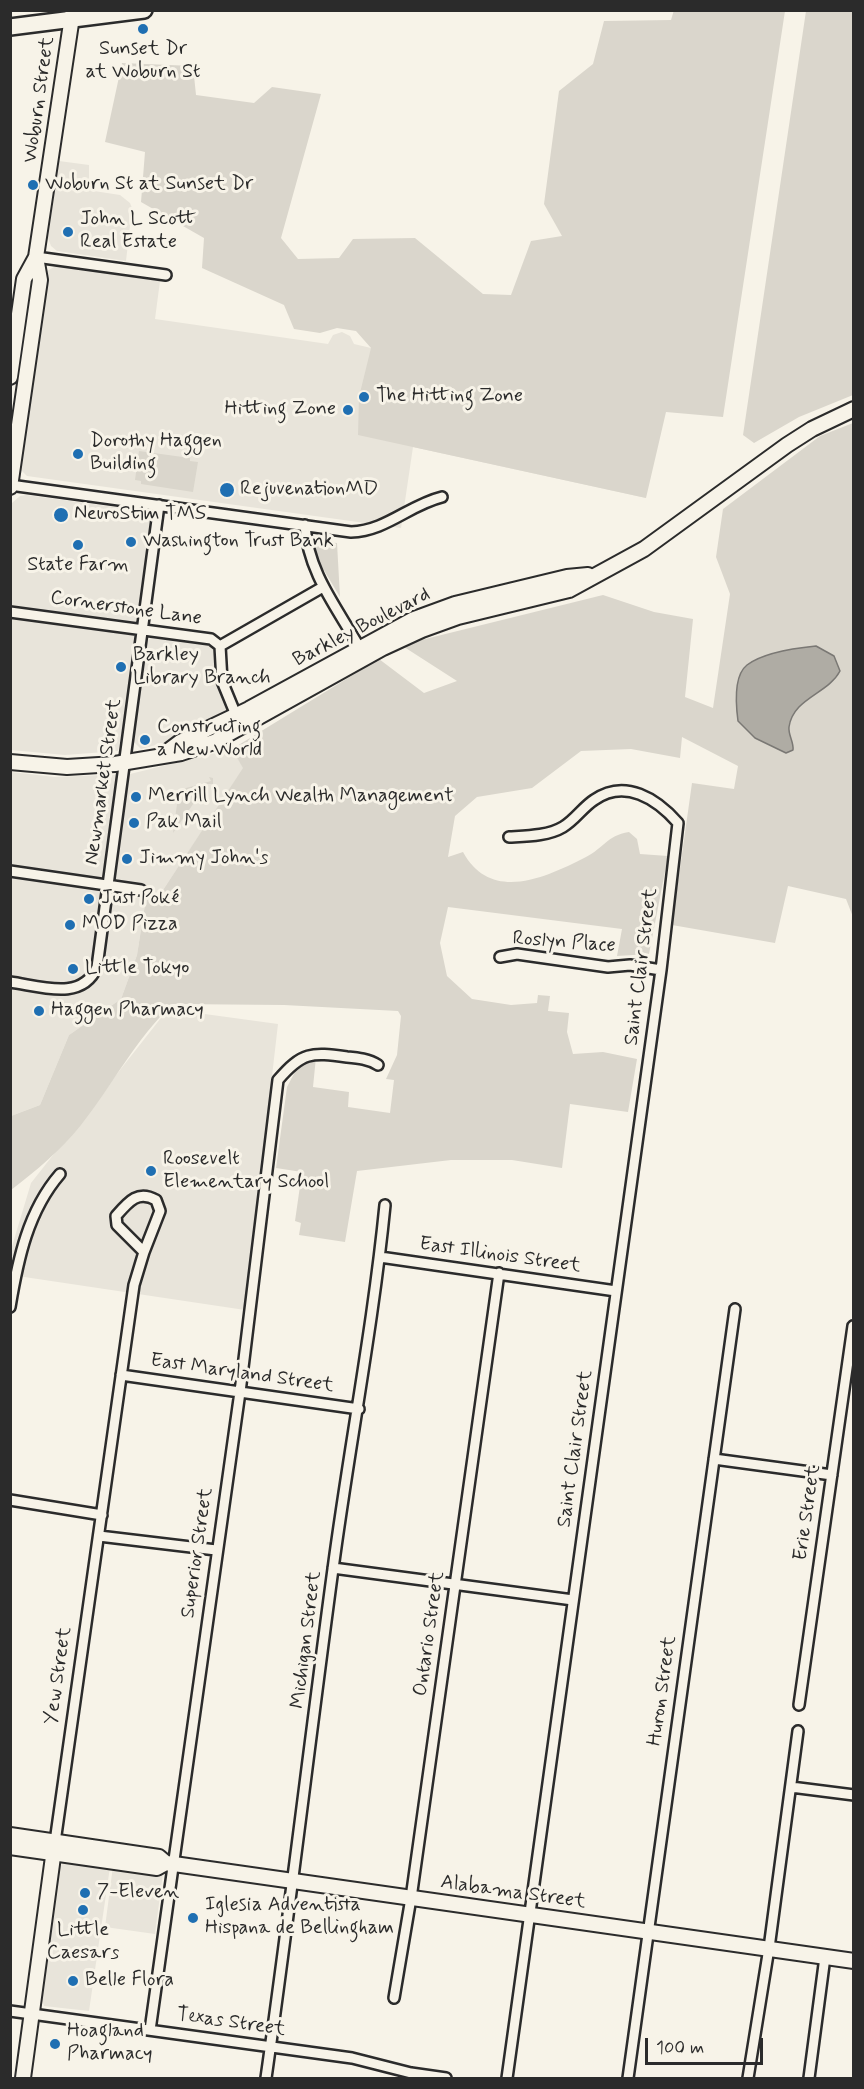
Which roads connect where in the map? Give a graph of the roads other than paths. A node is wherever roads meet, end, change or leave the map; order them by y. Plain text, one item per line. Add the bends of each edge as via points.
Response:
1 (144, 10) edge
2 (72, 15) edge
3 (10, 27) edge
4 (36, 257) junction
5 (166, 275) dead end
6 (10, 377) edge
7 (854, 410) edge
8 (11, 486) edge
9 (442, 497) dead end
10 (159, 505) junction
11 (305, 525) junction
12 (323, 587) junction
13 (10, 612) edge
14 (142, 630) junction
15 (220, 646) junction
16 (363, 653) junction
17 (239, 722) junction
18 (10, 762) edge
19 (124, 762) junction
20 (509, 837) dead end
21 (10, 871) edge
22 (108, 885) junction
23 (141, 890) dead end
24 (500, 957) dead end
25 (661, 970) junction
26 (10, 982) edge
27 (378, 1065) dead end
28 (60, 1174) dead end
29 (385, 1205) dead end
30 (144, 1252) junction
31 (380, 1257) junction
32 (499, 1273) junction
33 (616, 1291) junction
34 (10, 1307) edge
35 (735, 1309) dead end
36 (853, 1326) edge
37 (121, 1375) junction
38 (240, 1392) junction
39 (359, 1408) junction
40 (714, 1460) junction
41 (832, 1475) junction
42 (10, 1500) edge
43 (102, 1515) junction
44 (99, 1536) junction
45 (216, 1550) junction
46 (333, 1568) junction
47 (455, 1586) junction
48 (573, 1600) junction
49 (799, 1705) dead end
50 (798, 1731) dead end
51 (791, 1787) junction
52 (854, 1794) edge
53 (10, 1835) edge
54 (10, 1847) edge
55 (55, 1848) junction
56 (170, 1864) junction
57 (293, 1881) junction
58 (411, 1898) junction
59 (530, 1915) junction
60 (648, 1931) junction
61 (769, 1948) junction
62 (825, 1957) junction
63 (854, 1961) edge
64 (394, 1998) dead end
65 (10, 2011) edge
66 (33, 2013) junction
67 (150, 2030) junction
68 (270, 2047) junction
69 (386, 2067) junction
70 (23, 2079) edge
71 (266, 2079) edge
72 (385, 2079) edge
73 (446, 2079) edge
74 (507, 2079) edge
75 (628, 2079) edge
76 (748, 2079) edge
77 (809, 2079) edge

1 - 2 main road
2 - 3 main road
2 - 4 main road, Woburn Street
4 - 5 street
4 - 6 main road, Woburn Street via 24,279
4 - 8 main road, Woburn Street via 40,280
7 - 16 main road, Barkley Boulevard via 812,429 644,549 593,575 455,604 414,619
8 - 10 street
9 - 11 street via 364,531
10 - 11 street
10 - 14 street, Newmarket Street
11 - 12 street via 306,547
12 - 15 street
12 - 16 street
13 - 14 street, Cornerstone Lane
14 - 15 street, Cornerstone Lane via 211,639
14 - 19 street, Newmarket Street
15 - 17 street, Cornerstone Lane via 222,681
16 - 17 main road, Barkley Boulevard
17 - 19 main road, Barkley Boulevard via 180,742 162,755
18 - 19 main road, Barkley Boulevard via 67,767
19 - 22 street, Newmarket Street
20 - 25 street, Saint Clair Street via 563,827 596,798 624,789 649,796 667,810 678,823
21 - 22 street
22 - 23 street
22 - 26 street, Newmarket Street via 93,978 68,990
24 - 25 street, Roslyn Place via 517,954 608,968 630,965
25 - 33 street, Saint Clair Street
27 - 38 street, Superior Street via 367,1059 310,1053 291,1065 278,1080
28 - 34 street via 39,1201 19,1252
29 - 31 street, Michigan Street
30 - 30 street, Yew Street via 160,1211 156,1200 147,1194 139,1195 116,1216 117,1225
30 - 37 street, Yew Street
31 - 32 street, East Illinois Street
31 - 39 street, Michigan Street
32 - 33 street, East Illinois Street
32 - 47 street, Ontario Street
33 - 48 street, Saint Clair Street
35 - 40 street, Huron Street
36 - 41 street, Erie Street
37 - 38 street, East Maryland Street
37 - 43 street, Yew Street
38 - 39 street, East Maryland Street
38 - 45 street, Superior Street
39 - 46 street, Michigan Street
40 - 41 street
40 - 60 street, Huron Street
41 - 49 street, Erie Street
42 - 43 street
43 - 44 street, Yew Street
44 - 45 street
44 - 55 street, Yew Street
45 - 56 street, Superior Street
46 - 47 street
46 - 57 street, Michigan Street
47 - 48 street
47 - 58 street, Ontario Street
48 - 59 street, Saint Clair Street
50 - 51 street
51 - 52 street
51 - 61 street
53 - 55 main road, Alabama Street
54 - 55 main road, Alabama Street
55 - 56 main road, Alabama Street via 159,1857
55 - 66 main road, Yew Street
56 - 57 main road, Alabama Street
56 - 67 street, Superior Street
57 - 58 main road, Alabama Street
57 - 68 street, Michigan Street
58 - 59 main road, Alabama Street
58 - 64 street, Ontario Street
59 - 60 main road, Alabama Street
59 - 74 street, Saint Clair Street
60 - 61 main road, Alabama Street
60 - 75 street, Huron Street
61 - 62 main road, Alabama Street
61 - 76 street
62 - 63 main road, Alabama Street
62 - 77 street
65 - 66 street, Texas Street
66 - 67 street, Texas Street
66 - 70 main road, Yew Street
67 - 68 street, Texas Street
68 - 69 street, Texas Street via 352,2058
68 - 71 street, Michigan Street
69 - 72 street
69 - 73 street, Texas Street

